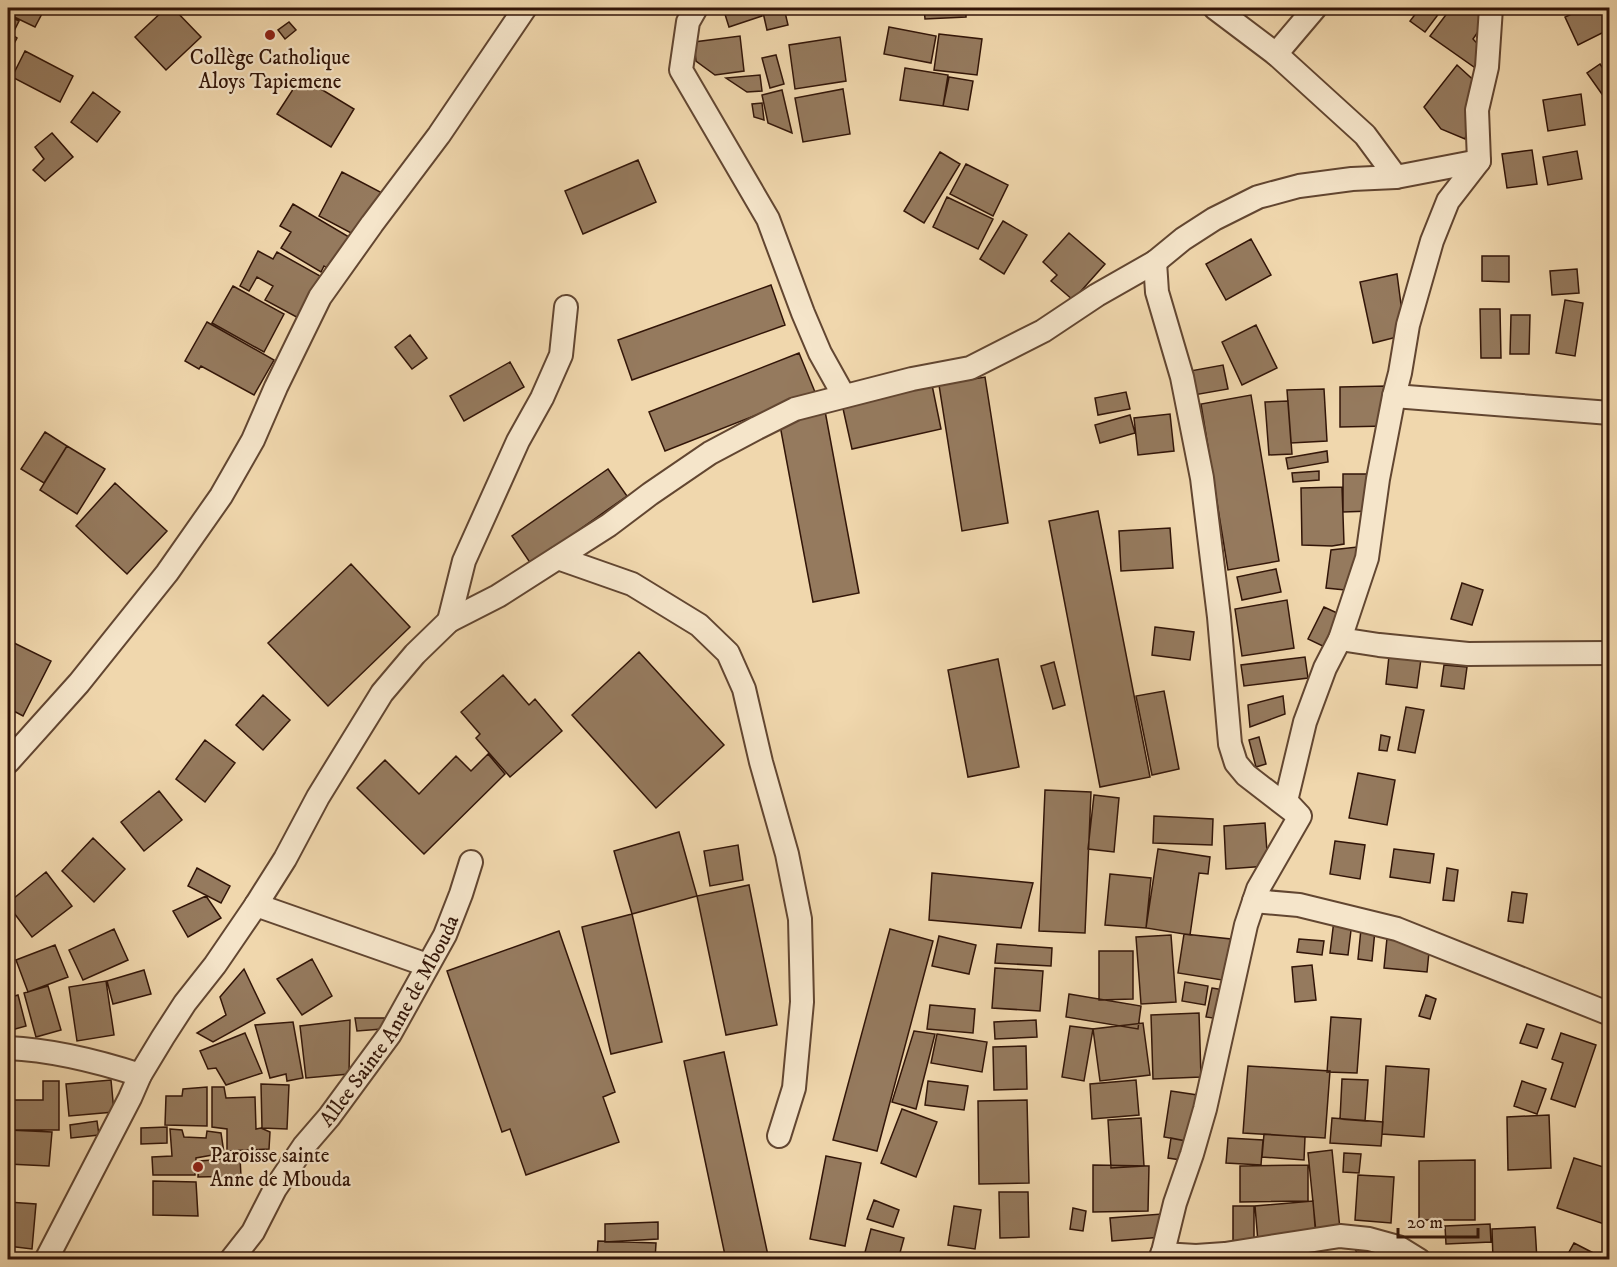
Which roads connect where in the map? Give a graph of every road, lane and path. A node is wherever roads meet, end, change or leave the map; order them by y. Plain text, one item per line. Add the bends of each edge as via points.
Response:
1 (525, 8) edge
2 (696, 8) edge
3 (1215, 8) edge
4 (1315, 8) edge
5 (1491, 8) edge
6 (1275, 54) junction
7 (1479, 161) junction
8 (1396, 177) junction
9 (1155, 262) junction
10 (566, 307) dead end
11 (844, 396) junction
12 (1394, 396) junction
13 (1610, 413) edge
14 (558, 558) junction
15 (449, 621) junction
16 (1340, 639) junction
17 (1610, 653) edge
18 (8, 762) edge
19 (1300, 816) junction
20 (471, 862) dead end
21 (1254, 901) junction
22 (256, 905) junction
23 (428, 966) junction
24 (1610, 1014) edge
25 (8, 1048) edge
26 (140, 1075) junction
27 (779, 1136) dead end
28 (1161, 1257) edge
29 (46, 1260) edge
30 (231, 1260) edge
31 (1419, 1260) edge

1 - 18 street via 439,135 320,297 253,440 214,505 167,573 79,683
2 - 11 street via 688,22 681,70 768,219 803,313
3 - 6 street
4 - 6 street
5 - 7 street via 1487,67 1477,110
6 - 8 street via 1365,135
7 - 8 street
7 - 12 street via 1448,201 1432,241 1408,325
8 - 9 street via 1299,186 1258,197 1183,238
9 - 11 street via 1043,331 970,368
9 - 19 street via 1157,292 1182,376 1202,478 1230,744 1236,763 1246,775
10 - 15 street via 561,355 464,561
11 - 14 street via 795,409 710,453
12 - 13 street
12 - 16 street via 1367,558
14 - 15 street
14 - 27 street via 632,584 699,626 728,653 744,689 800,919 802,1002 794,1088
15 - 22 street via 382,693
16 - 17 street via 1468,654
16 - 19 street via 1305,722 1286,801
19 - 21 street
20 - 23 street, Allee Sainte Anne de Mbouda via 462,894
21 - 24 street via 1299,905 1397,929
21 - 28 street via 1205,1109
22 - 23 street
22 - 26 street via 185,1003
23 - 30 street, Allee Sainte Anne de Mbouda via 390,1034 304,1146 253,1232
25 - 26 street via 99,1062
26 - 29 street
28 - 31 street via 1225,1254 1340,1236 1379,1241

